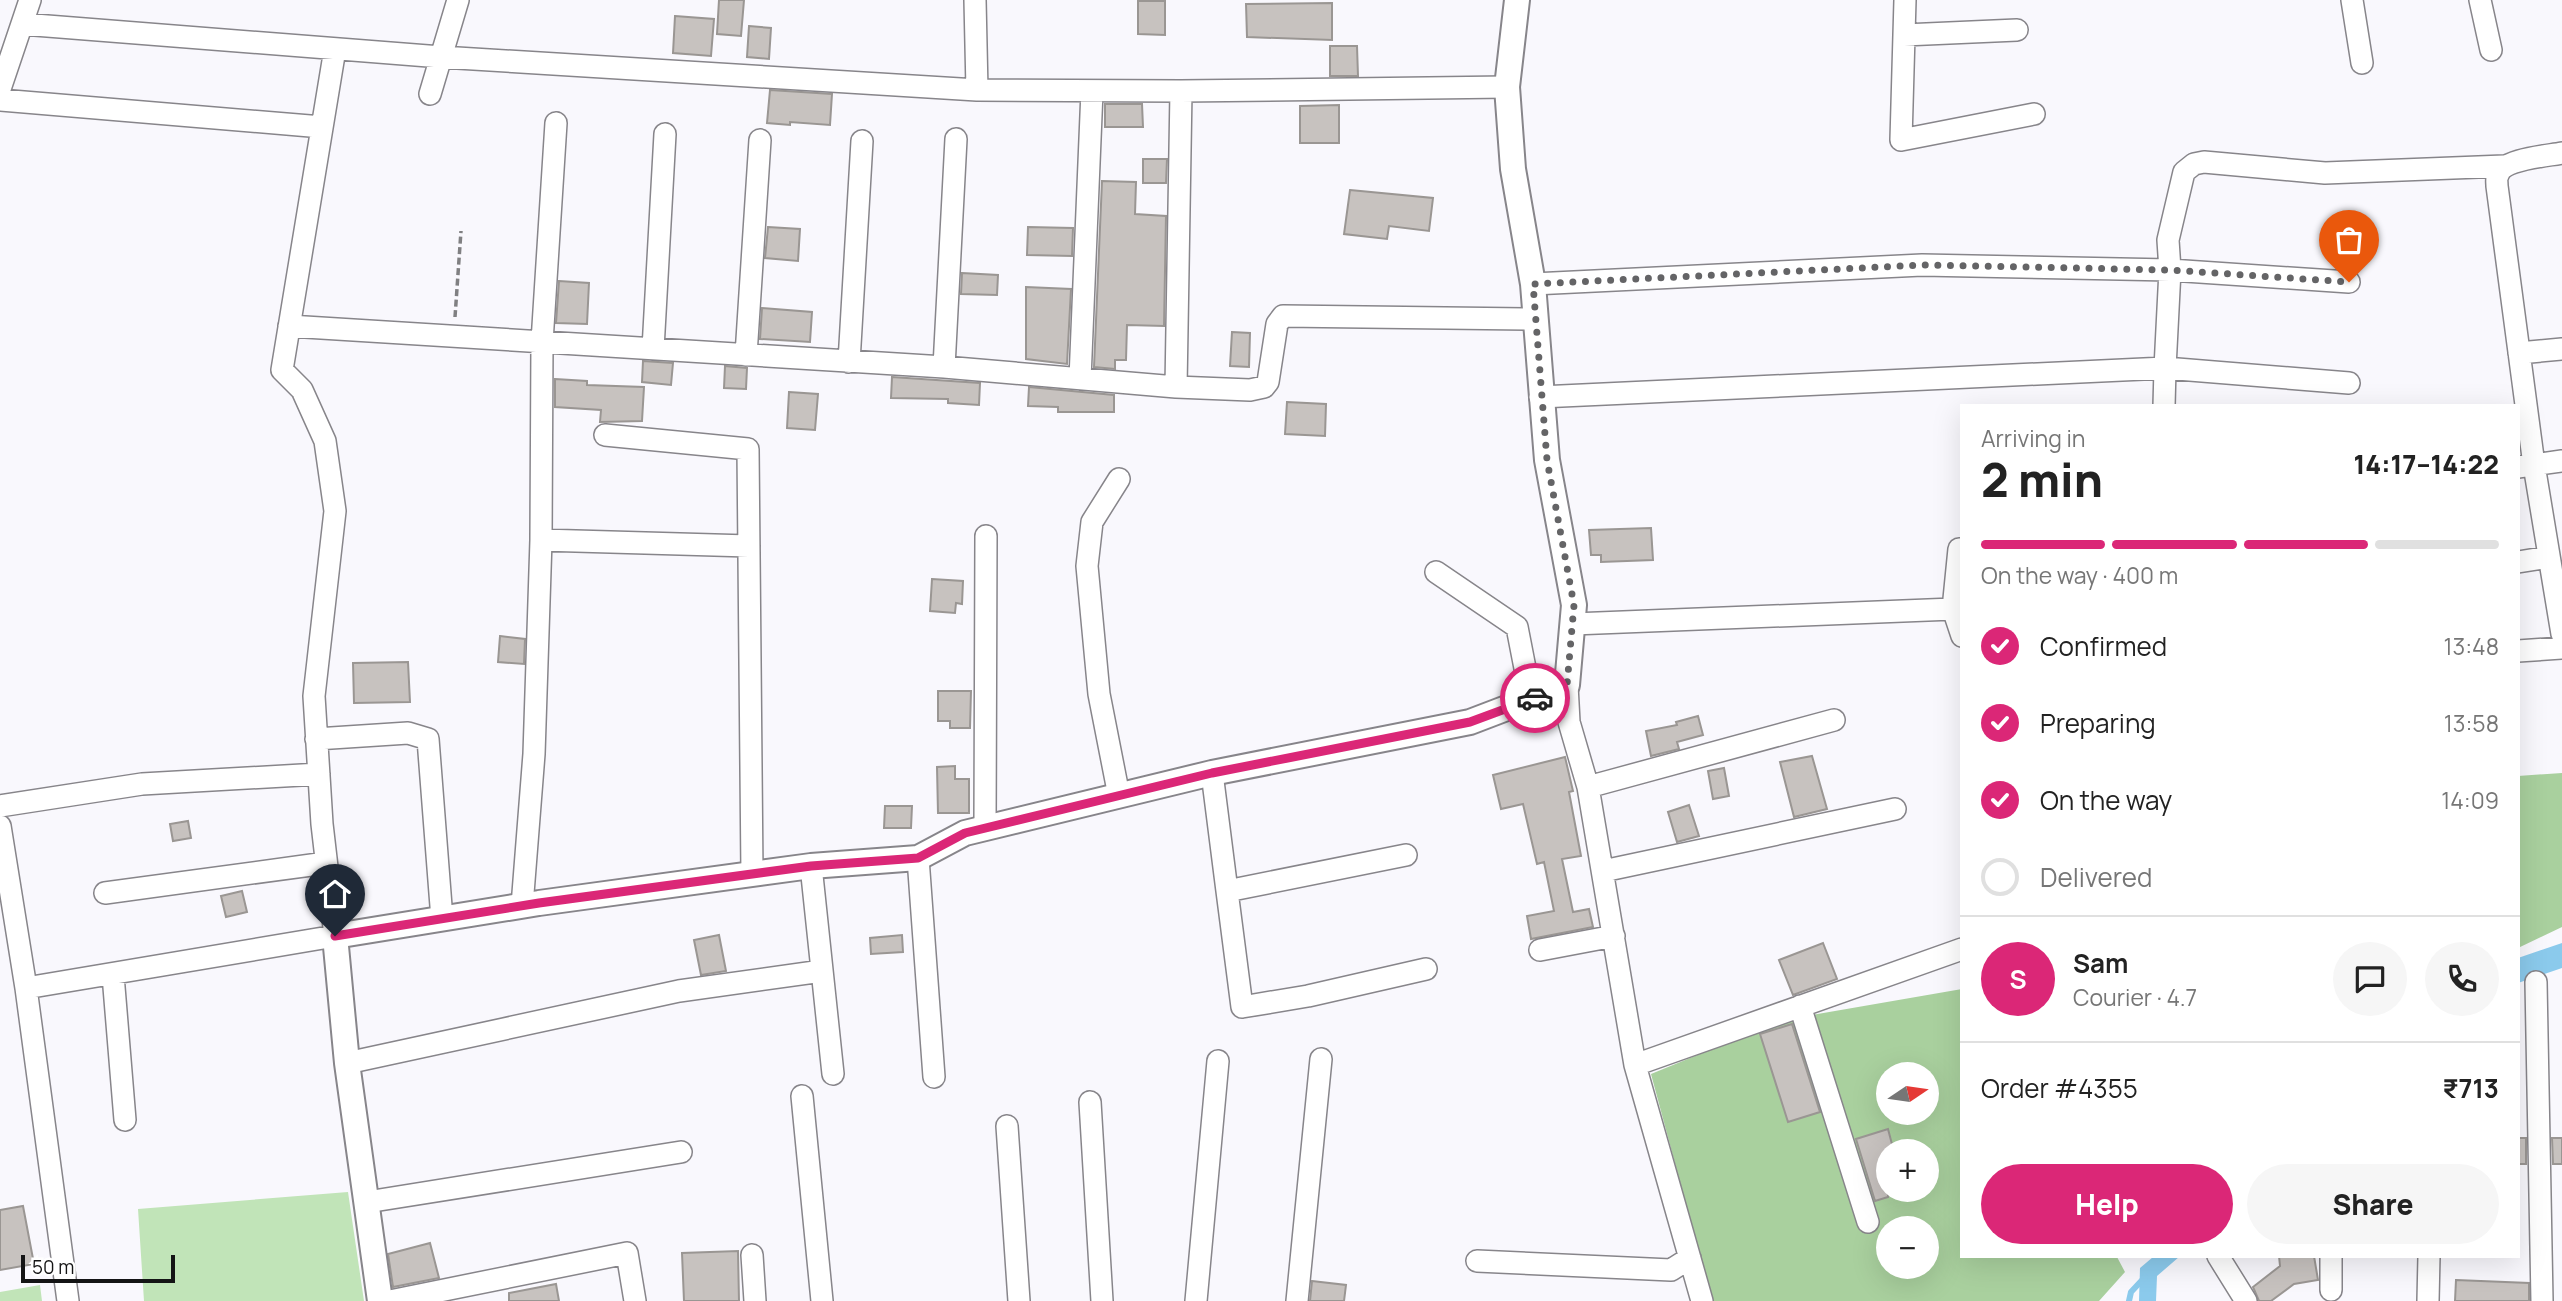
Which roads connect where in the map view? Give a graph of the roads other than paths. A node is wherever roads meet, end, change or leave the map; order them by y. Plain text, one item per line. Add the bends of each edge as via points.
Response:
1 (30, 0) edge
2 (457, 0) edge
3 (975, 0) edge
4 (1517, 0) edge
5 (1905, 0) edge
6 (2352, 0) edge
7 (2480, 0) edge
8 (22, 24) junction
9 (2017, 30) dead end
10 (1904, 35) junction
11 (335, 49) junction
12 (2491, 50) dead end
13 (441, 57) junction
14 (2362, 63) dead end
15 (1507, 87) junction
16 (0, 89) edge
17 (977, 90) junction
18 (1092, 91) junction
19 (1181, 91) junction
20 (430, 94) dead end
21 (0, 100) edge
22 (2034, 114) dead end
23 (556, 123) dead end
24 (322, 127) junction
25 (665, 134) dead end
26 (956, 139) dead end
27 (760, 140) dead end
28 (862, 141) dead end
29 (2562, 153) edge
30 (2504, 166) junction
31 (2170, 270) junction
32 (2349, 282) dead end
33 (1533, 284) junction
34 (1535, 319) junction
35 (289, 326) junction
36 (542, 342) junction
37 (653, 349) junction
38 (2562, 349) edge
39 (2519, 353) junction
40 (746, 355) junction
41 (849, 362) junction
42 (944, 367) junction
43 (2165, 368) junction
44 (1080, 379) junction
45 (2349, 383) dead end
46 (1175, 387) junction
47 (1540, 397) junction
48 (2164, 404) edge
49 (605, 435) dead end
50 (2562, 461) edge
51 (2526, 466) edge
52 (1119, 479) dead end
53 (986, 536) dead end
54 (541, 540) junction
55 (749, 547) junction
56 (1960, 549) edge
57 (2549, 556) junction
58 (2520, 562) edge
59 (1436, 572) dead end
60 (1954, 610) junction
61 (1573, 624) junction
62 (1960, 630) edge
63 (2562, 634) edge
64 (2562, 648) edge
65 (2520, 651) edge
66 (1567, 685) junction
67 (1531, 699) junction
68 (1834, 720) dead end
69 (316, 739) junction
70 (1212, 773) junction
71 (319, 774) junction
72 (1588, 787) junction
73 (1119, 796) junction
74 (0, 806) edge
75 (1895, 808) dead end
76 (0, 826) edge
77 (985, 828) junction
78 (1406, 855) dead end
79 (918, 858) junction
80 (326, 863) junction
81 (811, 866) junction
82 (1602, 871) junction
83 (752, 874) junction
84 (1227, 891) junction
85 (104, 893) dead end
86 (522, 906) junction
87 (442, 919) junction
88 (335, 936) junction
89 (1614, 936) junction
90 (1540, 950) dead end
91 (1960, 950) edge
92 (1426, 969) dead end
93 (822, 971) junction
94 (113, 975) junction
95 (2536, 982) dead end
96 (26, 988) junction
97 (1800, 1006) junction
98 (1321, 1059) dead end
99 (1218, 1061) dead end
100 (348, 1063) junction
101 (1635, 1065) junction
102 (833, 1074) dead end
103 (934, 1077) dead end
104 (802, 1096) dead end
105 (1090, 1102) dead end
106 (125, 1120) dead end
107 (1007, 1126) dead end
108 (681, 1152) dead end
109 (367, 1202) junction
110 (1868, 1222) dead end
111 (752, 1255) dead end
112 (1690, 1258) junction
113 (2219, 1258) edge
114 (2331, 1258) edge
115 (2429, 1258) edge
116 (1477, 1261) dead end
117 (2330, 1297) edge
118 (68, 1301) edge
119 (380, 1301) edge
120 (390, 1301) edge
121 (635, 1301) edge
122 (755, 1301) edge
123 (822, 1301) edge
124 (1020, 1301) edge
125 (1102, 1301) edge
126 (1196, 1301) edge
127 (1297, 1301) edge
128 (1702, 1301) edge
129 (2246, 1301) edge
130 (2428, 1301) edge
131 (2542, 1301) edge

1 - 8 street
2 - 13 street
3 - 17 street
4 - 15 street
5 - 10 street
6 - 14 street
7 - 12 street
8 - 11 street
8 - 16 street
9 - 10 street
10 - 22 street via 1901,140
11 - 13 street
11 - 24 street
13 - 17 street
13 - 20 street
15 - 19 street
15 - 33 street via 1513,169
17 - 18 street
18 - 19 street
18 - 44 street
19 - 46 street
21 - 24 street
23 - 36 street
24 - 35 street
25 - 37 street
26 - 42 street
27 - 40 street
28 - 41 street
29 - 30 street
30 - 31 street via 2325,173 2194,164 2184,172 2179,188 2168,240
30 - 39 street via 2497,174 2497,186
31 - 32 street
31 - 33 street via 1922,265
31 - 43 street
33 - 34 street
34 - 46 street via 1287,316 1277,324 1270,377 1264,387
34 - 47 street
35 - 36 street
35 - 69 street via 282,370 302,390 325,441 335,511 314,696
36 - 37 street
36 - 54 street
37 - 40 street
38 - 39 street
39 - 51 street
40 - 41 street
41 - 42 street
42 - 44 street
43 - 45 street
43 - 47 street
43 - 48 street
44 - 46 street
47 - 61 street via 1574,605
49 - 55 street via 748,449
50 - 51 street
51 - 57 street
52 - 73 street via 1092,522 1087,566 1099,694
53 - 77 street
54 - 55 street
54 - 86 street via 534,754
55 - 83 street
56 - 60 street
57 - 58 street
57 - 63 street
59 - 67 street via 1517,627
60 - 61 street
60 - 62 street
61 - 66 street
64 - 65 street
66 - 67 street
66 - 72 street via 1569,722
67 - 70 street via 1470,722
68 - 72 street
69 - 71 street
69 - 87 street via 408,733 428,739
70 - 73 street
70 - 84 street
71 - 74 street via 142,784
71 - 80 street
72 - 82 street
73 - 77 street
75 - 82 street
76 - 96 street
77 - 79 street via 965,833
78 - 84 street
79 - 81 street
79 - 103 street
80 - 85 street
80 - 88 street
81 - 83 street
81 - 93 street
82 - 89 street
83 - 86 street
84 - 92 street via 1242,1007
86 - 87 street
87 - 88 street
88 - 94 street
88 - 100 street
89 - 90 street
89 - 101 street
91 - 97 street
93 - 100 street via 679,991
93 - 102 street
94 - 96 street
94 - 106 street
95 - 131 street
96 - 118 street
97 - 101 street
97 - 110 street
98 - 127 street
99 - 126 street
100 - 109 street
101 - 112 street
104 - 123 street
105 - 125 street
107 - 124 street
108 - 109 street
109 - 119 street
111 - 122 street
112 - 116 street via 1671,1270
112 - 128 street
113 - 129 street
114 - 117 street
115 - 130 street
120 - 121 street via 627,1253

